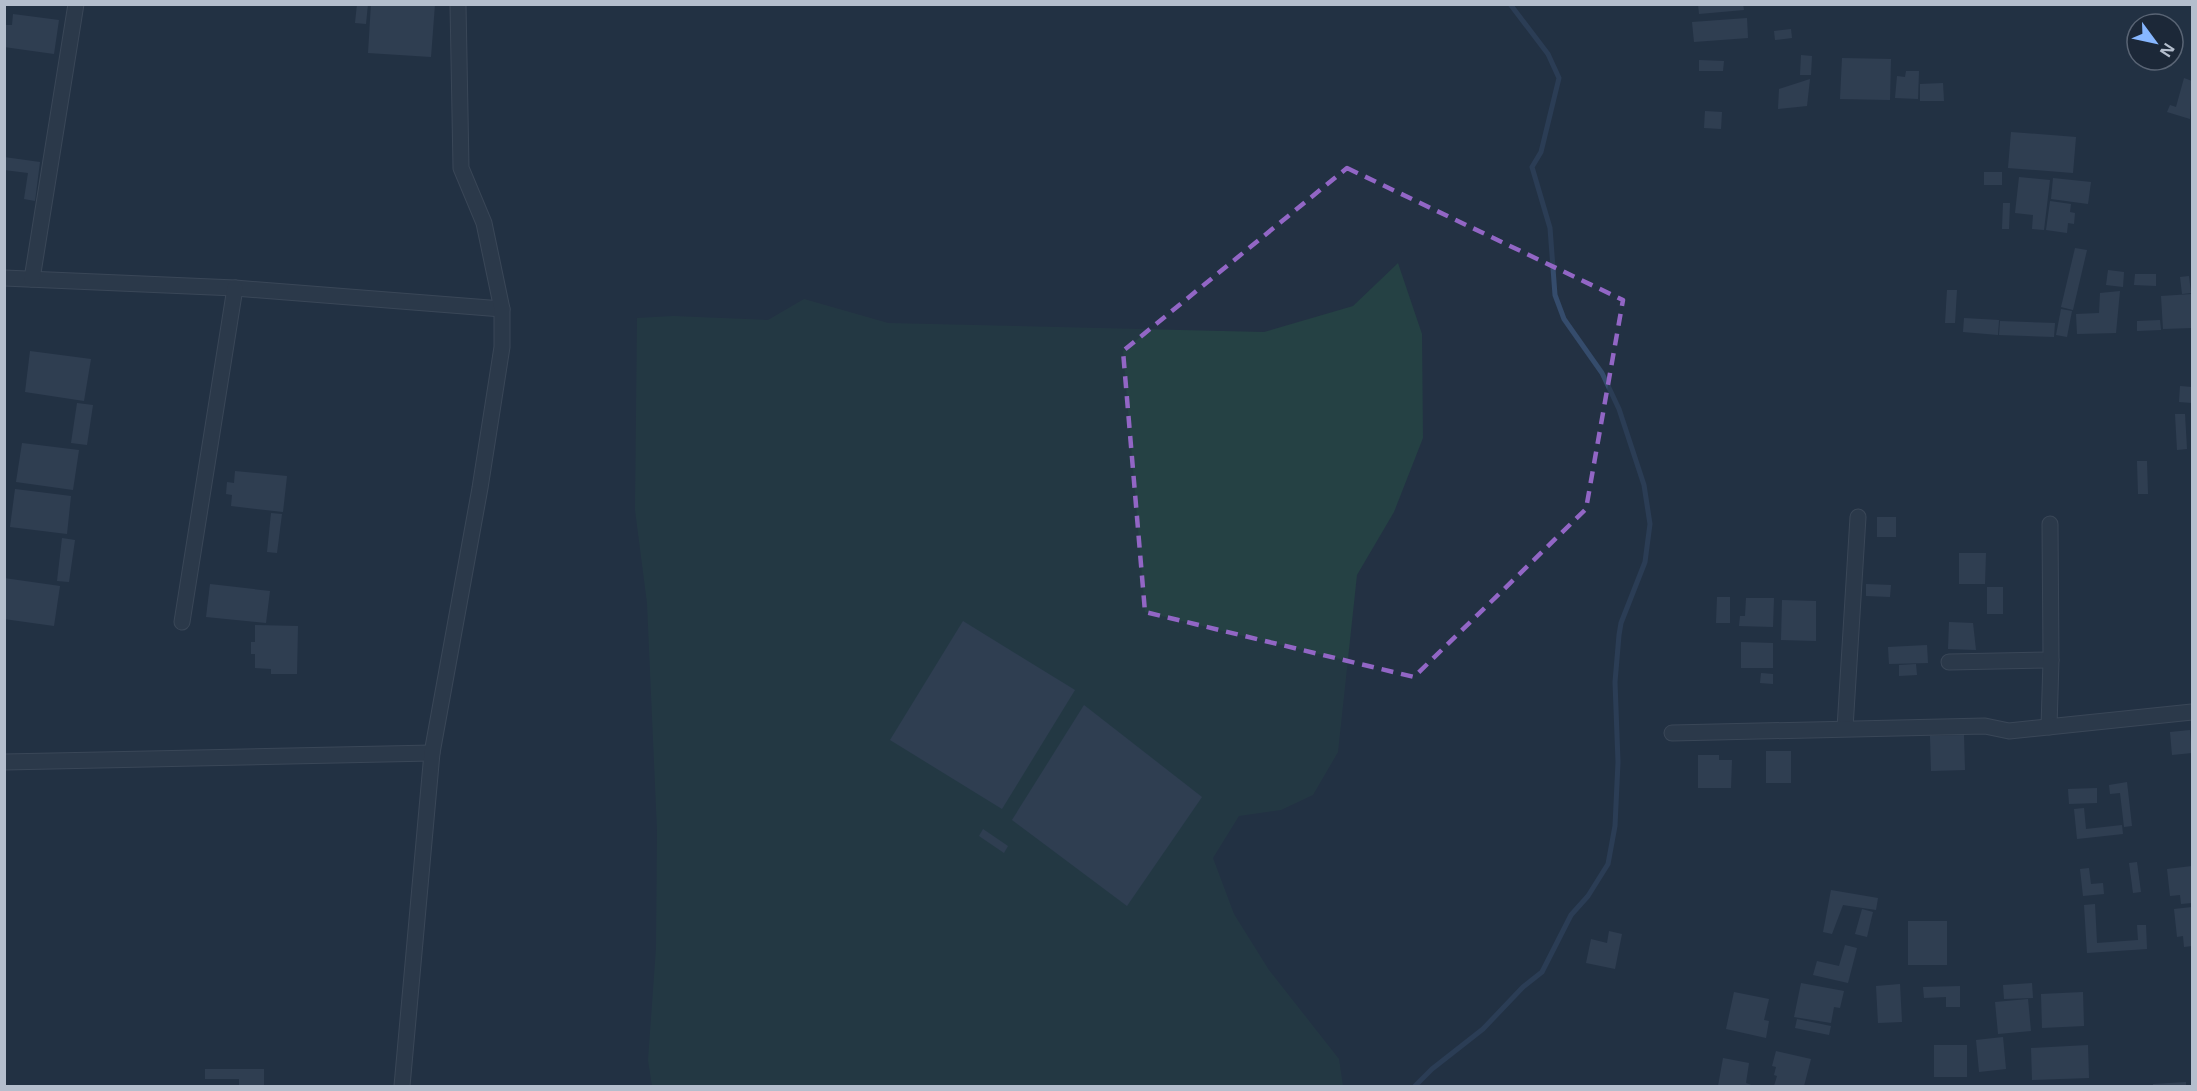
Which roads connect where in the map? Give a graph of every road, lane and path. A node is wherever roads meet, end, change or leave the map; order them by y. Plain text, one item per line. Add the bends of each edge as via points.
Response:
1 (76, 4) edge
2 (458, 4) edge
3 (4, 278) edge
4 (32, 279) junction
5 (235, 288) junction
6 (501, 309) junction
7 (1858, 518) dead end
8 (2050, 524) dead end
9 (182, 622) dead end
10 (2051, 660) junction
11 (1949, 662) dead end
12 (2193, 712) edge
13 (2049, 727) junction
14 (1845, 728) junction
15 (1672, 734) dead end
16 (432, 753) junction
17 (4, 762) edge
18 (402, 1086) edge

1 - 4 street
2 - 6 street via 461,168 484,223
3 - 4 street
4 - 5 street
5 - 6 street
5 - 9 street
6 - 16 street via 502,347
7 - 14 street
8 - 10 street
10 - 11 street
10 - 13 street
12 - 13 street
13 - 14 street via 2009,731 1985,726
14 - 15 street
16 - 17 street
16 - 18 street

